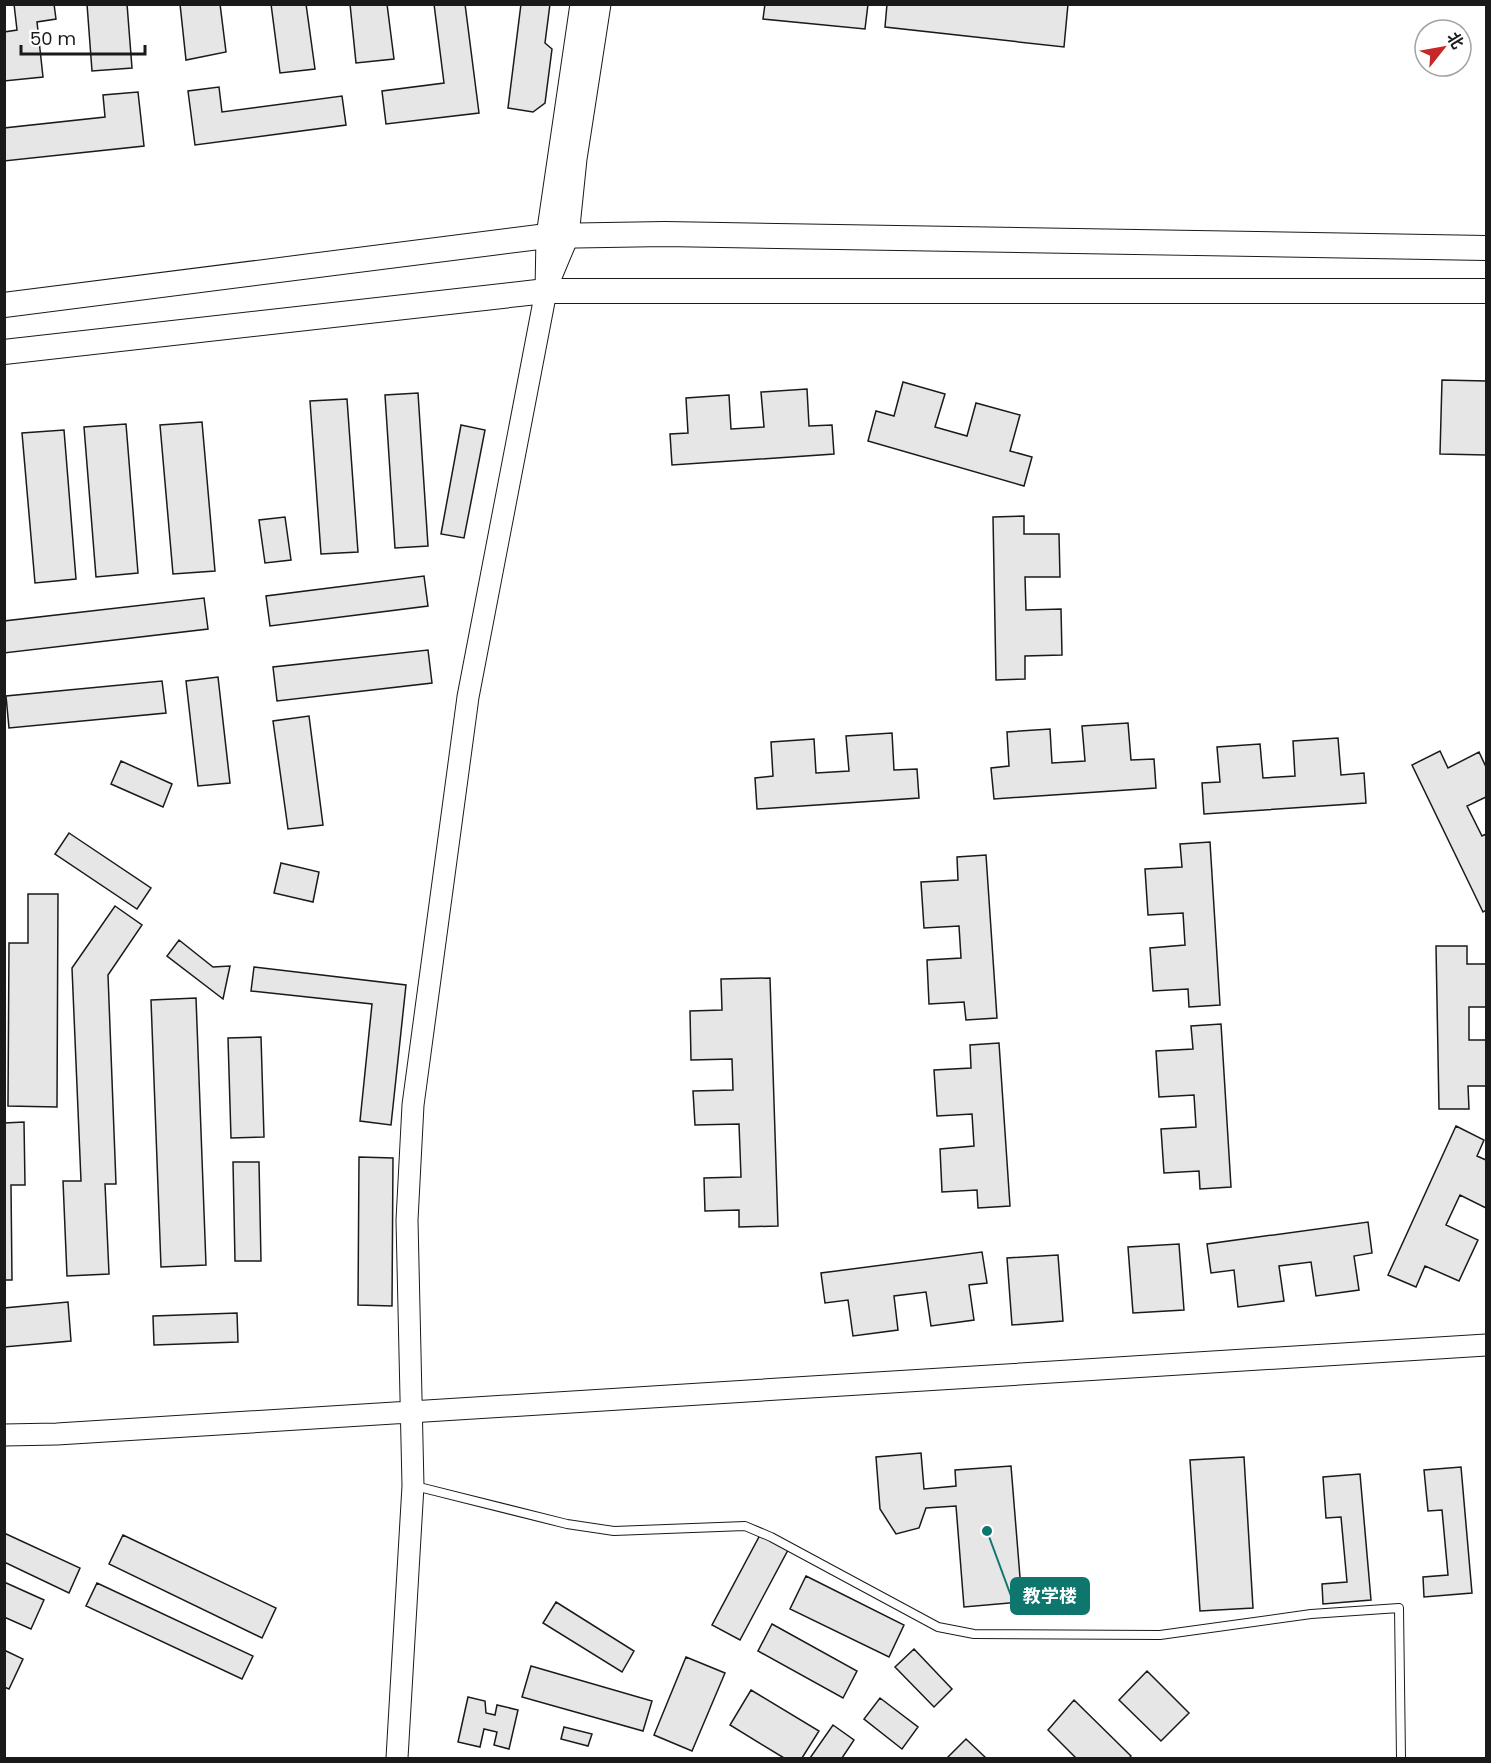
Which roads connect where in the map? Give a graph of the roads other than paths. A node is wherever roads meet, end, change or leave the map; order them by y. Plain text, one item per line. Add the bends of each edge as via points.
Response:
1 (581, 4) edge
2 (600, 4) edge
3 (557, 236) junction
4 (1486, 248) edge
5 (546, 291) junction
6 (1486, 291) edge
7 (4, 305) edge
8 (4, 352) edge
9 (1486, 1345) edge
10 (412, 1412) junction
11 (4, 1435) edge
12 (413, 1486) junction
13 (397, 1758) edge
14 (1401, 1758) edge

1 - 3 street
2 - 3 street via 576,159
3 - 4 main road via 689,234
3 - 5 street
3 - 7 main road
5 - 6 main road
5 - 8 main road
5 - 10 street via 468,697 413,1105 408,1220
9 - 10 street
10 - 11 street
10 - 12 street
12 - 13 street
12 - 14 lane via 567,1524 614,1531 745,1526 938,1627 974,1634 1160,1635 1311,1614 1399,1608

